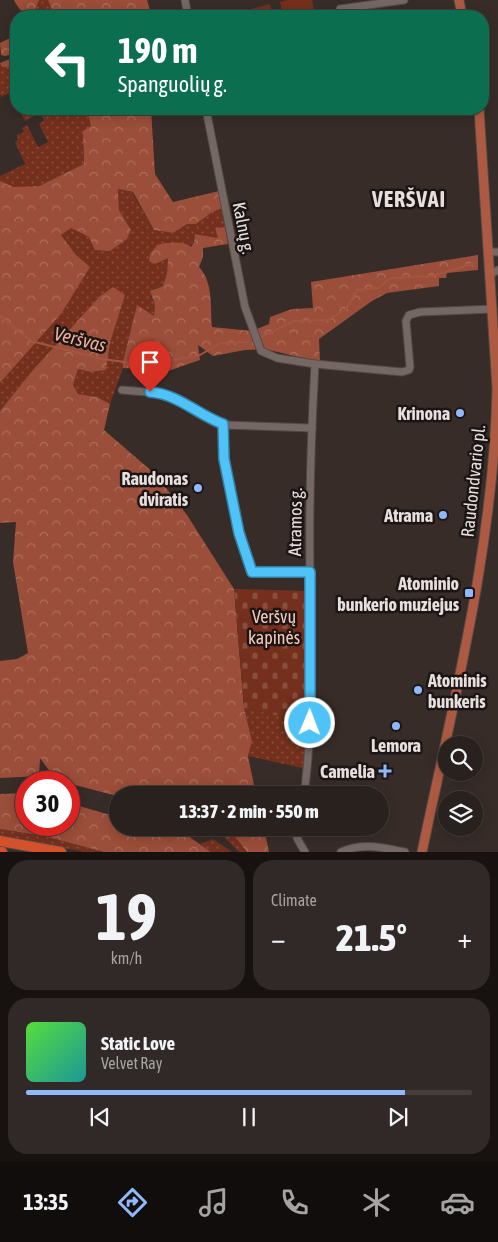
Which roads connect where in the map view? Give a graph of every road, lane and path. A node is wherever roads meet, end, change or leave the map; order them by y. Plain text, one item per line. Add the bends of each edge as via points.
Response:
1 (404, 0) edge
2 (370, 2) edge
3 (340, 9) dead end
4 (207, 115) edge
5 (480, 115) edge
6 (494, 252) edge
7 (494, 272) edge
8 (492, 309) junction
9 (315, 364) junction
10 (122, 390) dead end
11 (223, 424) junction
12 (312, 428) junction
13 (493, 498) edge
14 (310, 572) junction
15 (305, 786) edge
16 (297, 836) edge
17 (0, 841) edge
18 (61, 852) edge
19 (305, 852) edge
20 (341, 852) edge
21 (405, 852) edge
22 (422, 852) edge

1 - 2 street via 382,4
2 - 3 street
4 - 9 street, Kalnų g. via 245,307 261,351 277,358
5 - 6 main road, Raudondvario pl.
6 - 7 main road, Raudondvario pl.
7 - 8 main road, Raudondvario pl.
8 - 9 street via 420,312 409,316 406,322 410,367 406,371
8 - 13 main road, Raudondvario pl. via 497,388
9 - 12 street, Atramos g.
10 - 11 street via 176,398
11 - 12 street
11 - 14 street via 224,459 239,533 250,568 255,573
12 - 14 street, Atramos g.
13 - 22 main road, Raudondvario pl.
14 - 15 street, Atramos g. via 310,723
16 - 19 street
17 - 18 highway
20 - 21 street via 366,846

